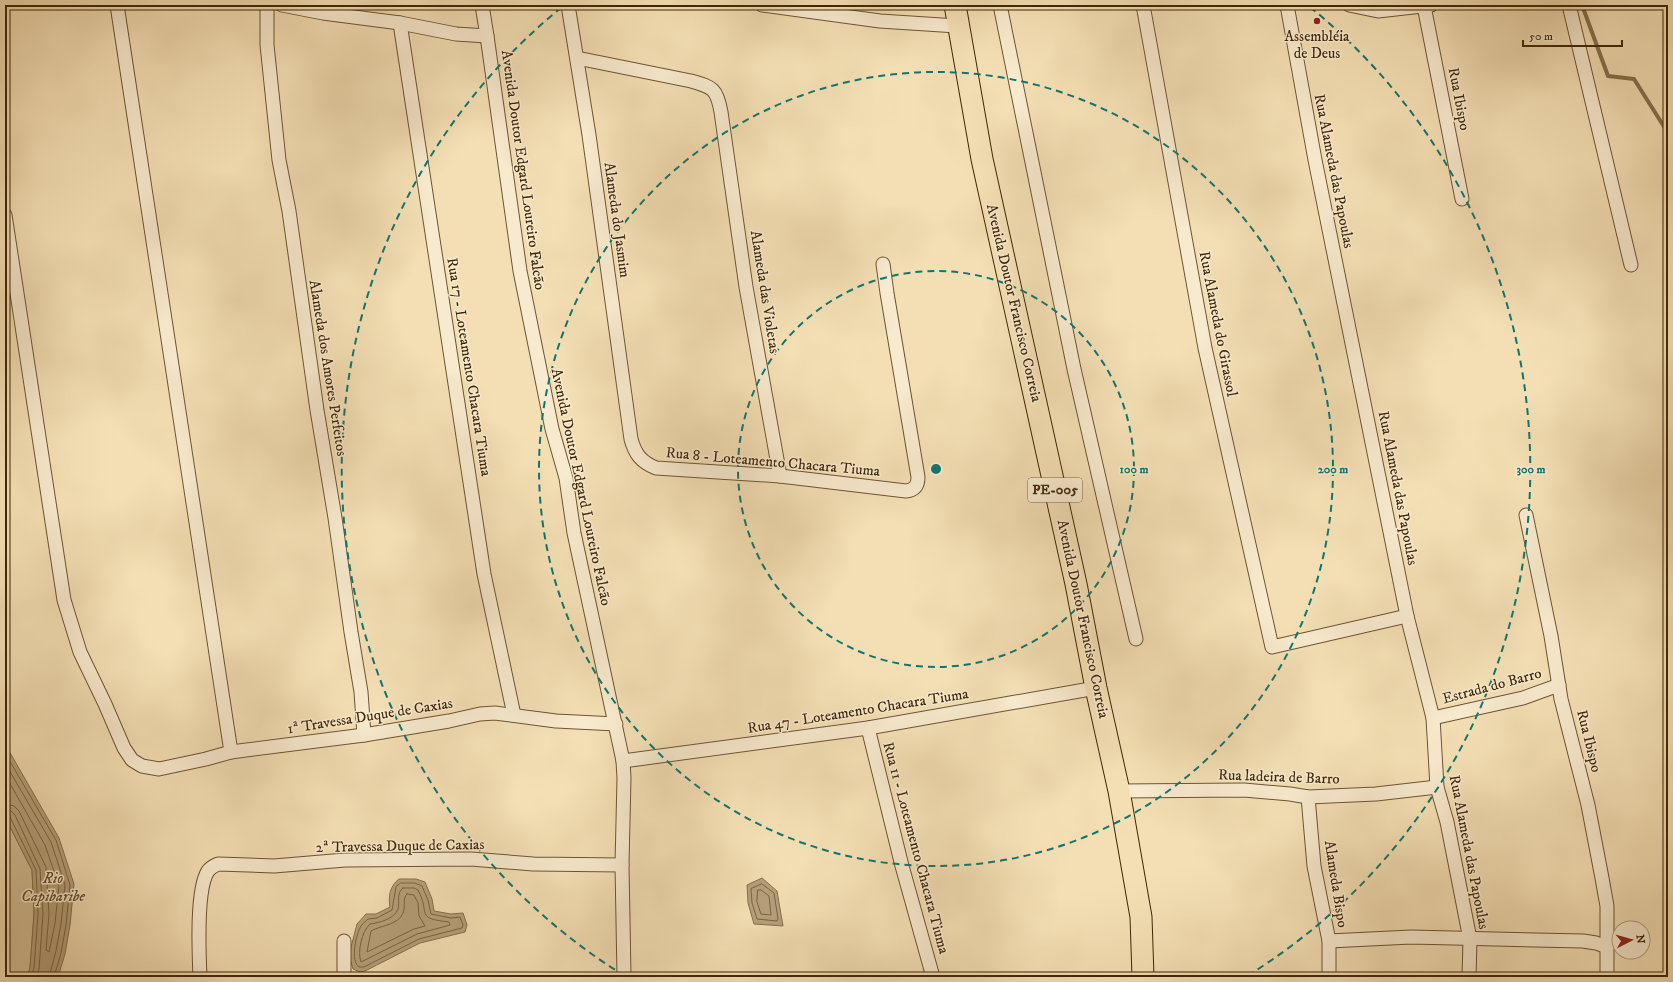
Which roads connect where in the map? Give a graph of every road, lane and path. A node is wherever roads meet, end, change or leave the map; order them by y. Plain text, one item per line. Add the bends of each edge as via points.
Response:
1 (117, 5) edge
2 (268, 5) edge
3 (282, 5) edge
4 (482, 5) edge
5 (568, 5) edge
6 (762, 5) edge
7 (955, 5) edge
8 (1000, 5) edge
9 (1143, 5) edge
10 (1287, 5) edge
11 (1349, 5) edge
12 (1569, 5) edge
13 (1428, 6) edge
14 (400, 23) junction
15 (957, 26) junction
16 (487, 36) junction
17 (577, 58) junction
18 (1462, 199) dead end
19 (5, 215) edge
20 (883, 264) dead end
21 (1631, 265) dead end
22 (631, 439) joint
23 (780, 476) junction
24 (1526, 515) dead end
25 (1407, 616) junction
26 (1136, 639) dead end
27 (1559, 685) junction
28 (1096, 688) junction
29 (514, 715) junction
30 (1433, 718) junction
31 (616, 724) junction
32 (868, 728) junction
33 (364, 735) junction
34 (231, 752) junction
35 (623, 761) junction
36 (1437, 787) junction
37 (1119, 791) junction
38 (1308, 797) junction
39 (622, 865) junction
40 (1470, 939) junction
41 (344, 941) dead end
42 (1329, 941) junction
43 (1607, 946) junction
44 (200, 977) edge
45 (344, 977) edge
46 (624, 977) edge
47 (933, 977) edge
48 (1143, 977) edge
49 (1329, 977) edge
50 (1469, 977) edge
51 (1606, 977) edge

1 - 34 street
2 - 33 street, Alameda dos Amores Perfeitos via 267,45 279,160 289,211 361,692
3 - 14 street
4 - 16 street, Avenida Doutor Edgard Loureiro Falcão
5 - 17 street, Alameda do Jasmim
6 - 15 street via 880,21
7 - 15 main road, Avenida Doutor Francisco Correia / PE-005
8 - 26 street via 1074,369
9 - 25 street, Rua Alameda do Girassol via 1205,348 1272,647
10 - 25 street, Rua Alameda das Papoulas via 1316,168
11 - 13 street via 1378,11
12 - 21 street
13 - 18 street, Rua Ibispo
14 - 16 street via 456,34
14 - 29 street, Rua 17 - Loteamento Chacara Tiuma via 484,574
15 - 28 main road, Avenida Doutor Francisco Correia / PE-005 via 982,159 1076,584
16 - 31 street, Avenida Doutor Edgard Loureiro Falcão via 520,271 552,429 566,478 574,533
17 - 22 street, Alameda do Jasmim
17 - 23 street, Alameda das Violetas via 691,81 708,86 716,95 721,112 746,287
19 - 34 street, 1ª Travessa Duque de Caxias via 64,600 80,652 124,748 132,760 142,766 158,769
20 - 23 street, Rua 8 - Loteamento Chacara Tiuma via 918,484 906,491
22 - 23 street, Rua 8 - Loteamento Chacara Tiuma via 639,458 656,468
24 - 27 street, Rua Ibispo
25 - 30 street, Rua Alameda das Papoulas
27 - 30 street, Estrada do Barro via 1523,698
27 - 43 street, Rua Ibispo via 1588,805 1602,878 1607,906
28 - 32 street, Rua 47 - Loteamento Chacara Tiuma
28 - 37 main road, Avenida Doutor Francisco Correia / PE-005
29 - 31 street, 1ª Travessa Duque de Caxias via 556,721
29 - 33 street, 1ª Travessa Duque de Caxias via 480,714
30 - 36 street, Rua Alameda das Papoulas
31 - 35 street, Avenida Doutor Edgard Loureiro Falcão
32 - 35 street, Rua 47 - Loteamento Chacara Tiuma
32 - 47 street, Rua 11 - Loteamento Chacara Tiuma
33 - 34 street, 1ª Travessa Duque de Caxias
35 - 39 street, Avenida Doutor Edgard Loureiro Falcão
36 - 38 street, Rua ladeira de Barro via 1376,794
36 - 40 street, Rua Alameda das Papoulas via 1447,822
37 - 38 street, Rua ladeira de Barro via 1244,790
37 - 48 main road, Avenida Doutor Francisco Correia / PE-005 via 1141,917
38 - 42 street, Alameda Bispo via 1314,866
39 - 44 street, 2ª Travessa Duque de Caxias via 532,864 472,859 345,860 274,866 218,864 208,871 201,897
39 - 46 street, Avenida Doutor Edgard Loureiro Falcão
40 - 42 street
40 - 43 street via 1583,941
40 - 50 street, Rua Alameda das Papoulas
41 - 45 street
42 - 49 street, Alameda Bispo
43 - 51 street, Rua Ibispo

